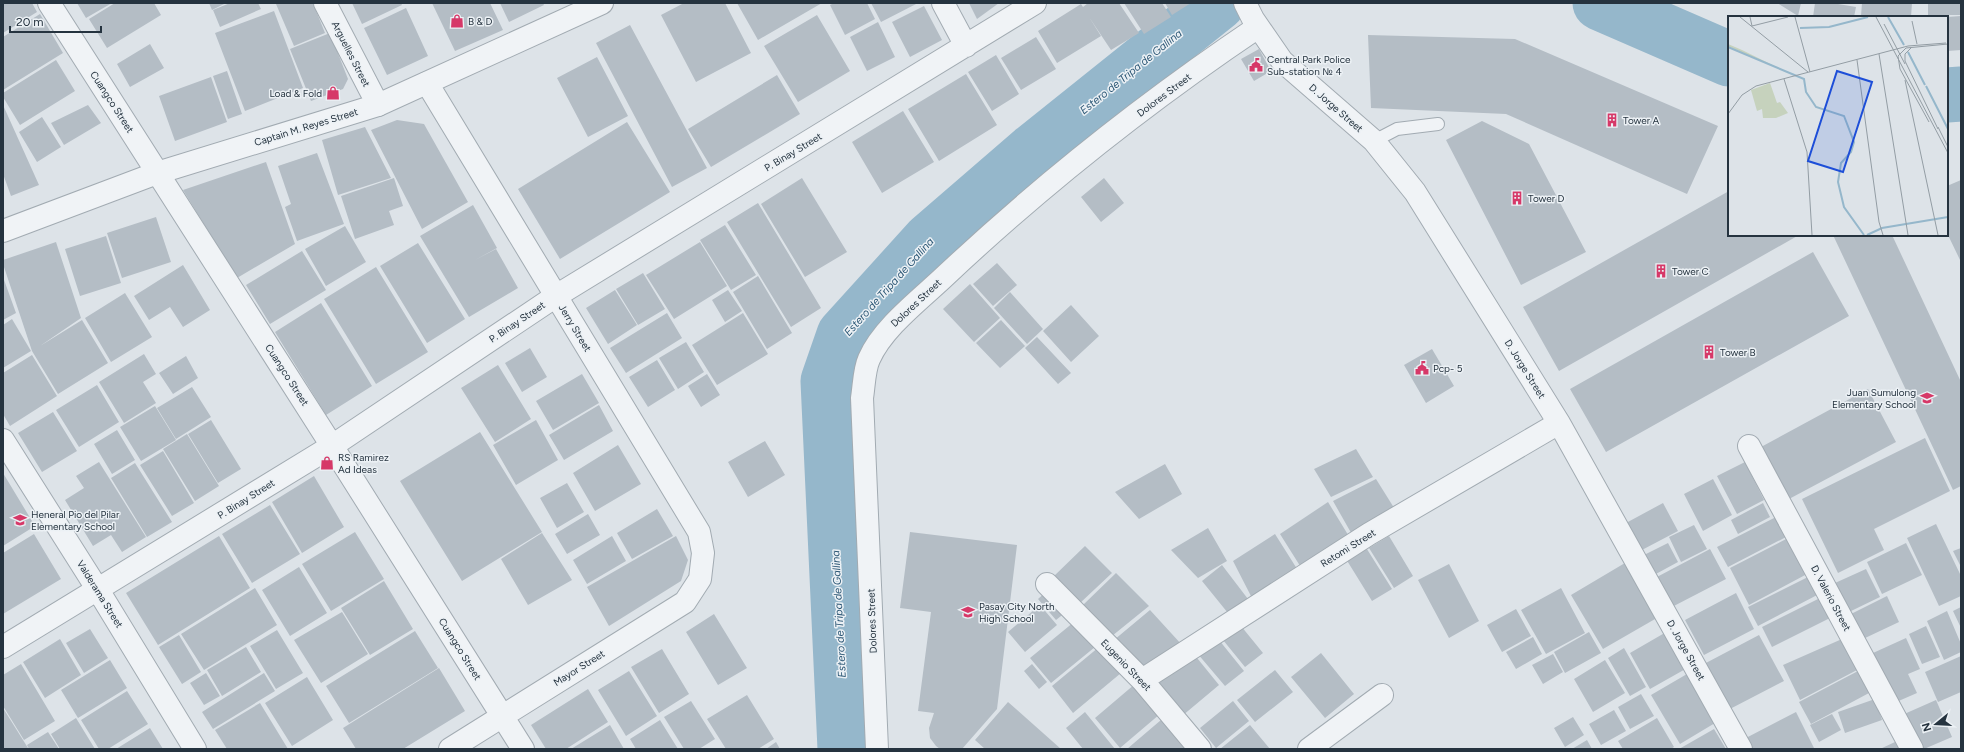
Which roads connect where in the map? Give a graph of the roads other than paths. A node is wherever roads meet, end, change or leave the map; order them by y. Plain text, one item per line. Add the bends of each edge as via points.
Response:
1 (49, 3) edge
2 (325, 3) edge
3 (602, 3) edge
4 (943, 3) edge
5 (1035, 3) edge
6 (1252, 16) edge
7 (966, 46) junction
8 (428, 83) junction
9 (378, 105) junction
10 (1438, 124) dead end
11 (1374, 141) junction
12 (157, 173) junction
13 (3, 231) edge
14 (556, 296) junction
15 (1559, 423) junction
16 (3, 440) edge
17 (332, 446) junction
18 (1749, 446) dead end
19 (700, 579) joint
20 (1047, 584) dead end
21 (98, 590) junction
22 (3, 647) edge
23 (1142, 680) junction
24 (1382, 695) dead end
25 (502, 716) junction
26 (196, 749) edge
27 (450, 749) edge
28 (523, 749) edge
29 (877, 749) edge
30 (1200, 749) edge
31 (1309, 749) edge
32 (1741, 749) edge
33 (1912, 749) edge

1 - 12 street, Cuangco Street
2 - 9 street, Arguelles Street
3 - 8 street, Captain M. Reyes Street
4 - 7 street
5 - 7 street, P. Binay Street
6 - 11 street, D. Jorge Street via 1282,61
6 - 29 street, Dolores Street via 1208,61 1076,162 999,226 890,327 869,360 862,398
7 - 14 street, P. Binay Street
8 - 9 street, Captain M. Reyes Street
8 - 14 street, Jerry Street
9 - 12 street, Captain M. Reyes Street
10 - 11 lane via 1397,129
11 - 15 street, D. Jorge Street via 1415,192
12 - 13 street, Captain M. Reyes Street
12 - 17 street, Cuangco Street
14 - 17 street, P. Binay Street
14 - 19 street, Jerry Street via 699,532 703,553
15 - 23 street, Retomi Street via 1369,534
15 - 32 street, D. Jorge Street
16 - 21 street, Valderama Street
17 - 21 street, P. Binay Street
17 - 25 street, Cuangco Street
18 - 33 street, D. Valerio Street
19 - 25 street, Mayor Street via 685,602
20 - 23 street, Eugenio Street
21 - 22 street, P. Binay Street
21 - 26 street, Valderama Street
23 - 30 street, Eugenio Street
24 - 31 street
25 - 27 street, Mayor Street
25 - 28 street, Cuangco Street

